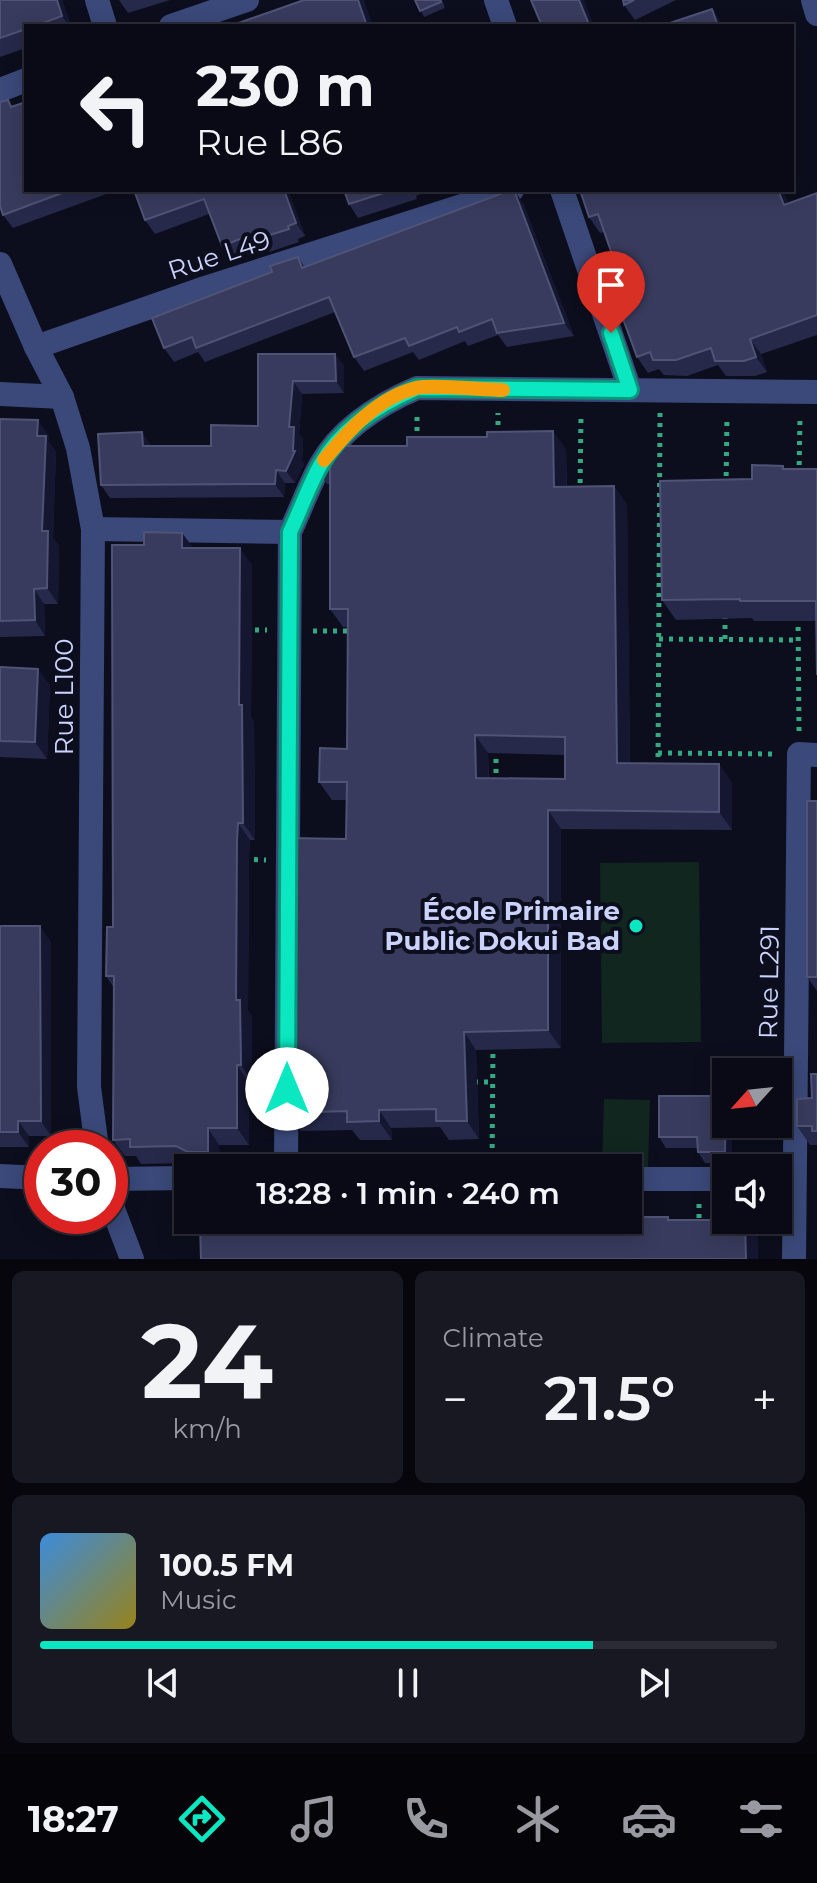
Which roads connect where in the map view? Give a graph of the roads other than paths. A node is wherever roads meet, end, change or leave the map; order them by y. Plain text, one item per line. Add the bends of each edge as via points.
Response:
1 (97, 0) edge
2 (247, 0) edge
3 (496, 0) edge
4 (813, 0) edge
5 (817, 14) edge
6 (104, 24) edge
7 (177, 24) edge
8 (504, 24) edge
9 (24, 81) edge
10 (0, 90) edge
11 (506, 192) edge
12 (563, 192) edge
13 (0, 264) edge
14 (36, 347) junction
15 (630, 390) junction
16 (808, 392) edge
17 (0, 394) edge
18 (62, 397) junction
19 (93, 529) junction
20 (290, 532) junction
21 (808, 754) edge
22 (95, 1130) edge
23 (286, 1154) edge
24 (0, 1176) edge
25 (24, 1177) edge
26 (174, 1178) edge
27 (128, 1179) edge
28 (642, 1179) edge
29 (712, 1179) edge
30 (797, 1180) edge
31 (123, 1234) edge
32 (132, 1259) edge
33 (794, 1259) edge

1 - 6 street
2 - 7 street
3 - 8 street
4 - 5 street
9 - 10 street
11 - 14 street, Rue L49
12 - 15 street
13 - 14 street, Rue L100
14 - 18 street, Rue L100
15 - 16 street
15 - 20 street via 417,388 352,426 322,461
17 - 18 street
18 - 19 street, Rue L100
19 - 20 street
19 - 22 street, Rue L100 via 89,1087
20 - 23 street
21 - 30 street, Rue L291
24 - 25 street
26 - 27 street
28 - 29 street
30 - 33 street, Rue L291
31 - 32 street

